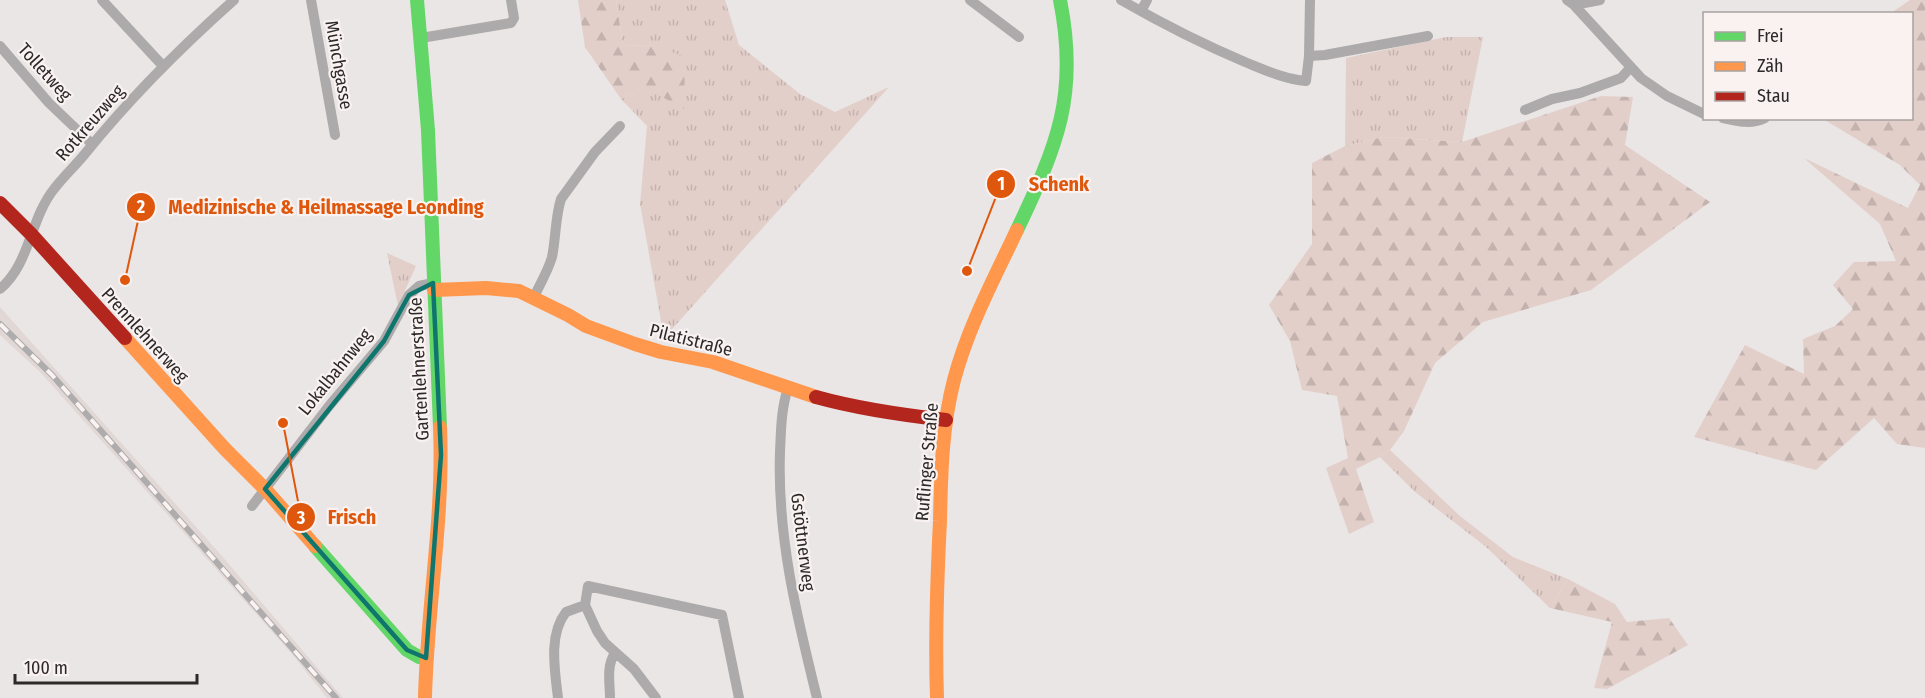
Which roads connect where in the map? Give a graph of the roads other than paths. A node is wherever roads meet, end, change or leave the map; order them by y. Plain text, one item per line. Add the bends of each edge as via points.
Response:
1 (102, 0) edge
2 (234, 0) edge
3 (311, 0) edge
4 (417, 0) edge
5 (511, 0) edge
6 (970, 0) edge
7 (1060, 0) edge
8 (1121, 0) edge
9 (1148, 0) edge
10 (1310, 0) edge
11 (1600, 0) edge
12 (1570, 2) edge
13 (1141, 11) junction
14 (1428, 36) dead end
15 (1019, 37) dead end
16 (421, 38) junction
17 (0, 46) edge
18 (1309, 56) junction
19 (163, 66) junction
20 (1631, 67) junction
21 (1525, 110) dead end
22 (1703, 114) edge
23 (1733, 120) edge
24 (1762, 120) edge
25 (620, 126) dead end
26 (335, 135) dead end
27 (92, 144) junction
28 (0, 203) edge
29 (31, 234) junction
30 (434, 286) junction
31 (0, 289) edge
32 (534, 297) junction
33 (788, 388) junction
34 (946, 420) junction
35 (265, 489) junction
36 (252, 506) dead end
37 (585, 605) junction
38 (615, 653) junction
39 (426, 658) junction
40 (425, 698) edge
41 (558, 698) edge
42 (610, 698) edge
43 (656, 698) edge
44 (739, 698) edge
45 (817, 698) edge
46 (938, 698) edge

1 - 19 street
2 - 19 street, Rotkreuzweg
3 - 26 street, Münchgasse
4 - 16 street, Gartenlehnerstraße
5 - 16 street via 511,23
6 - 15 street
7 - 34 street, Ruflinger Straße via 1068,62 1061,123 1048,165 970,332 955,374
8 - 13 street
9 - 13 street
10 - 18 street
11 - 12 street
12 - 20 street
13 - 18 street via 1191,38 1293,80 1306,81
14 - 18 street
16 - 30 street, Gartenlehnerstraße
17 - 27 street, Tolletweg via 49,103
19 - 27 street, Rotkreuzweg
20 - 21 street via 1621,78
20 - 22 street via 1653,87
23 - 24 street
25 - 32 street via 595,152 561,199 549,266
27 - 29 street, Rotkreuzweg via 53,190
28 - 29 street, Prennlehnerweg
29 - 31 street, Rotkreuzweg via 14,276
29 - 35 street, Prennlehnerweg
30 - 32 street, Pilatistraße via 519,291
30 - 35 street, Lokalbahnweg via 419,286 409,295 384,341
30 - 39 street, Gartenlehnerstraße via 441,455
32 - 33 street, Pilatistraße via 607,335 661,352 713,362
33 - 34 street, Pilatistraße via 873,411
33 - 45 street, Gstöttnerweg via 779,469 783,542
34 - 46 street, Ruflinger Straße via 938,555
35 - 36 street, Lokalbahnweg
35 - 39 street via 407,650
37 - 38 street via 597,631
37 - 41 street via 566,612 557,627
37 - 44 street via 588,586 722,615
38 - 42 street via 609,666
38 - 43 street via 634,669
39 - 40 street, Gartenlehnerstraße

